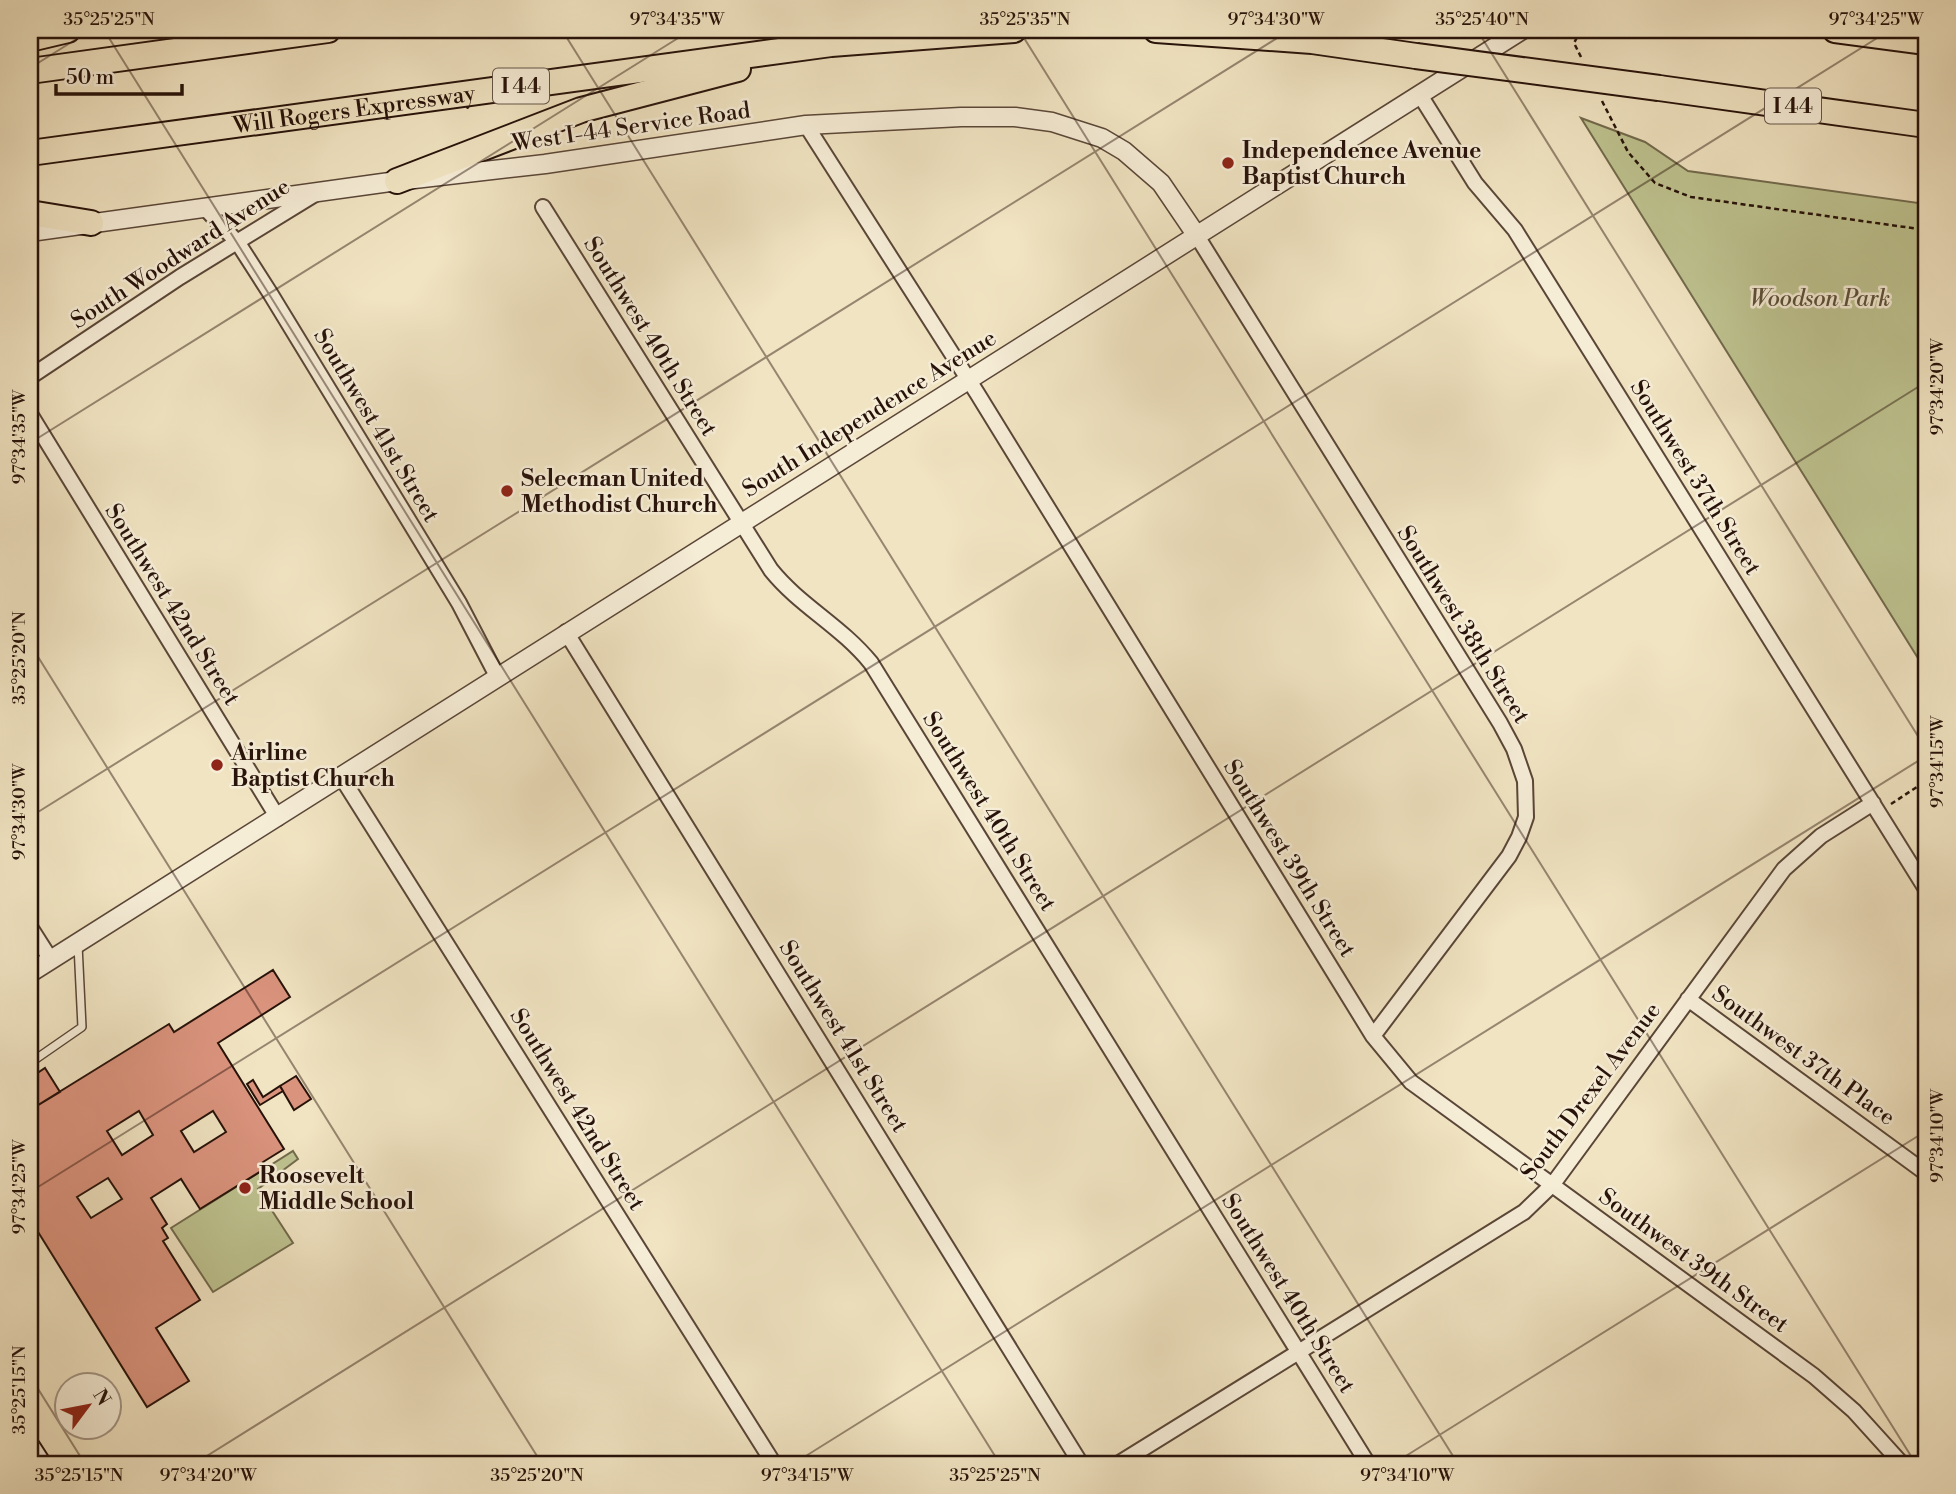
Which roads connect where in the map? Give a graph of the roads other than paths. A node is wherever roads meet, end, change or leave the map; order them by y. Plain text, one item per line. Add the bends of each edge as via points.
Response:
1 (68, 30) edge
2 (328, 30) edge
3 (1014, 30) edge
4 (1156, 30) edge
5 (1522, 30) edge
6 (1835, 30) edge
7 (30, 39) edge
8 (1926, 42) edge
9 (831, 44) junction
10 (30, 71) edge
11 (1420, 95) junction
12 (806, 125) junction
13 (1926, 125) edge
14 (30, 153) edge
15 (397, 181) junction
16 (320, 191) junction
17 (204, 207) junction
18 (543, 207) dead end
19 (30, 213) edge
20 (91, 223) junction
21 (30, 232) edge
22 (1197, 236) junction
23 (238, 243) junction
24 (30, 377) edge
25 (968, 379) junction
26 (30, 414) edge
27 (741, 523) junction
28 (566, 632) junction
29 (497, 676) junction
30 (342, 778) junction
31 (1876, 808) junction
32 (278, 818) junction
33 (1926, 889) edge
34 (30, 927) edge
35 (78, 943) junction
36 (51, 960) junction
37 (30, 973) edge
38 (1688, 999) junction
39 (1373, 1037) junction
40 (30, 1063) edge
41 (1926, 1173) edge
42 (1553, 1184) junction
43 (1299, 1353) junction
44 (30, 1447) edge
45 (41, 1464) edge
46 (774, 1464) edge
47 (1081, 1464) edge
48 (1118, 1464) edge
49 (1368, 1464) edge
50 (1902, 1464) edge

1 - 7 highway
2 - 10 highway
3 - 9 highway, Will Rogers Expressway / I 44
4 - 13 highway, I 44, bridge via 1312,41
5 - 11 street, South Independence Avenue
6 - 8 highway
9 - 14 highway, Will Rogers Expressway / I 44
9 - 15 highway via 581,110
11 - 22 street, South Independence Avenue
11 - 31 street, Southwest 37th Street via 1475,183 1515,230
12 - 15 street, West I-44 Service Road
12 - 22 street, West I-44 Service Road via 1015,117 1082,130 1141,164 1161,183
12 - 25 street, Southwest 39th Street
15 - 16 street, West I-44 Service Road
16 - 17 street, West I-44 Service Road
16 - 23 street, South Woodward Avenue
17 - 20 street, West I-44 Service Road
17 - 23 street, Southwest 41st Street
18 - 27 street, Southwest 40th Street
19 - 20 highway
20 - 21 street, West I-44 Service Road
22 - 25 street, South Independence Avenue
22 - 39 street, Southwest 38th Street via 1500,723 1525,780 1526,817 1508,856
23 - 24 street, South Woodward Avenue
23 - 29 street, Southwest 41st Street via 459,603
25 - 27 street, South Independence Avenue
25 - 39 street, Southwest 39th Street
26 - 32 street, Southwest 42nd Street
27 - 28 street, South Independence Avenue
27 - 43 street, Southwest 40th Street via 788,590 846,634 871,663
28 - 29 street, South Independence Avenue
28 - 47 street, Southwest 41st Street
29 - 30 street, South Independence Avenue
30 - 32 street, South Independence Avenue
30 - 46 street, Southwest 42nd Street
31 - 33 street, Southwest 37th Street
31 - 38 street, South Drexel Avenue via 1821,836 1784,869
32 - 35 street, South Independence Avenue
34 - 36 street
35 - 36 street, South Independence Avenue
35 - 40 lane via 82,1027
36 - 37 street, South Independence Avenue
38 - 41 street, Southwest 37th Place
38 - 42 street, South Drexel Avenue
39 - 42 street, Southwest 39th Street via 1411,1082
42 - 43 street, South Drexel Avenue via 1514,1219
42 - 50 street, Southwest 39th Street via 1814,1376 1854,1411
43 - 48 street, South Drexel Avenue
43 - 49 street, Southwest 40th Street
44 - 45 main road

